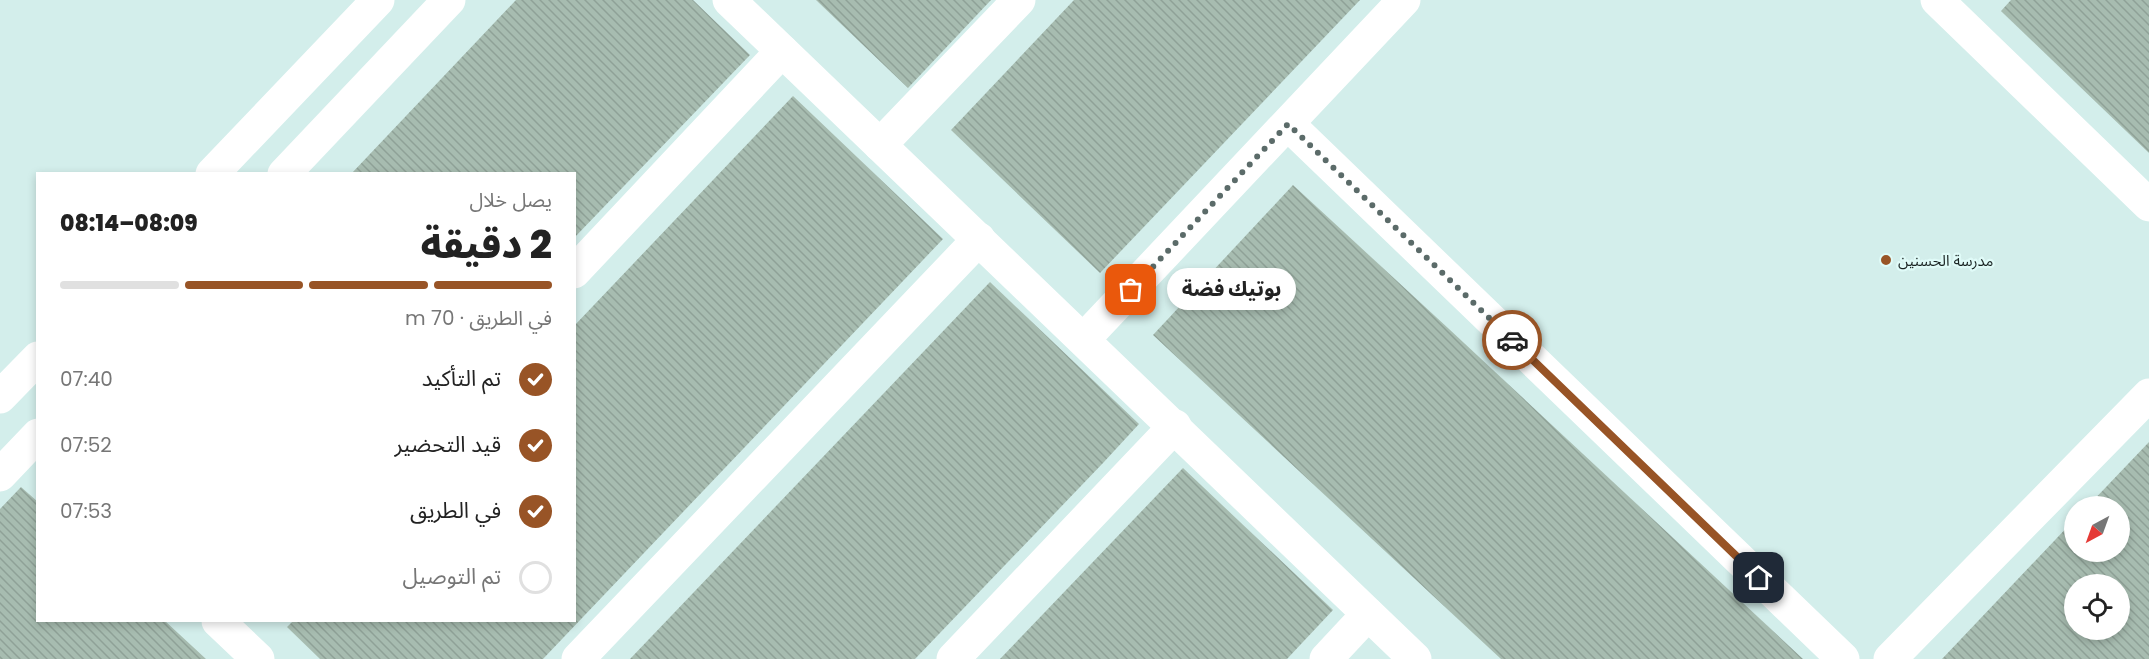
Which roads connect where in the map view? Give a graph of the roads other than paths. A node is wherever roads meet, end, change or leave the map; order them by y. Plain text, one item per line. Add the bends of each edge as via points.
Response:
1 (378, 0) edge
2 (449, 0) edge
3 (729, 0) edge
4 (1018, 0) edge
5 (1404, 0) edge
6 (1943, 2) edge
7 (782, 51) junction
8 (1288, 124) junction
9 (880, 145) junction
10 (214, 172) edge
11 (286, 172) edge
12 (2146, 198) edge
13 (979, 239) junction
14 (576, 270) edge
15 (1084, 339) junction
16 (36, 360) edge
17 (2149, 395) edge
18 (0, 397) edge
19 (1175, 426) junction
20 (35, 443) edge
21 (0, 475) edge
22 (1368, 614) junction
23 (232, 626) edge
24 (258, 659) edge
25 (578, 659) edge
26 (953, 659) edge
27 (1326, 659) edge
28 (1415, 659) edge
29 (1843, 659) edge
30 (1890, 659) edge

1 - 10 street
2 - 11 street
3 - 7 street
4 - 9 street
5 - 8 street
6 - 12 street
7 - 9 street
7 - 14 street
8 - 15 street
8 - 29 street
9 - 13 street
13 - 15 street
13 - 25 street
15 - 19 street
16 - 18 street
17 - 30 street
19 - 22 street
19 - 26 street
20 - 21 street
22 - 27 street
22 - 28 street
23 - 24 street

